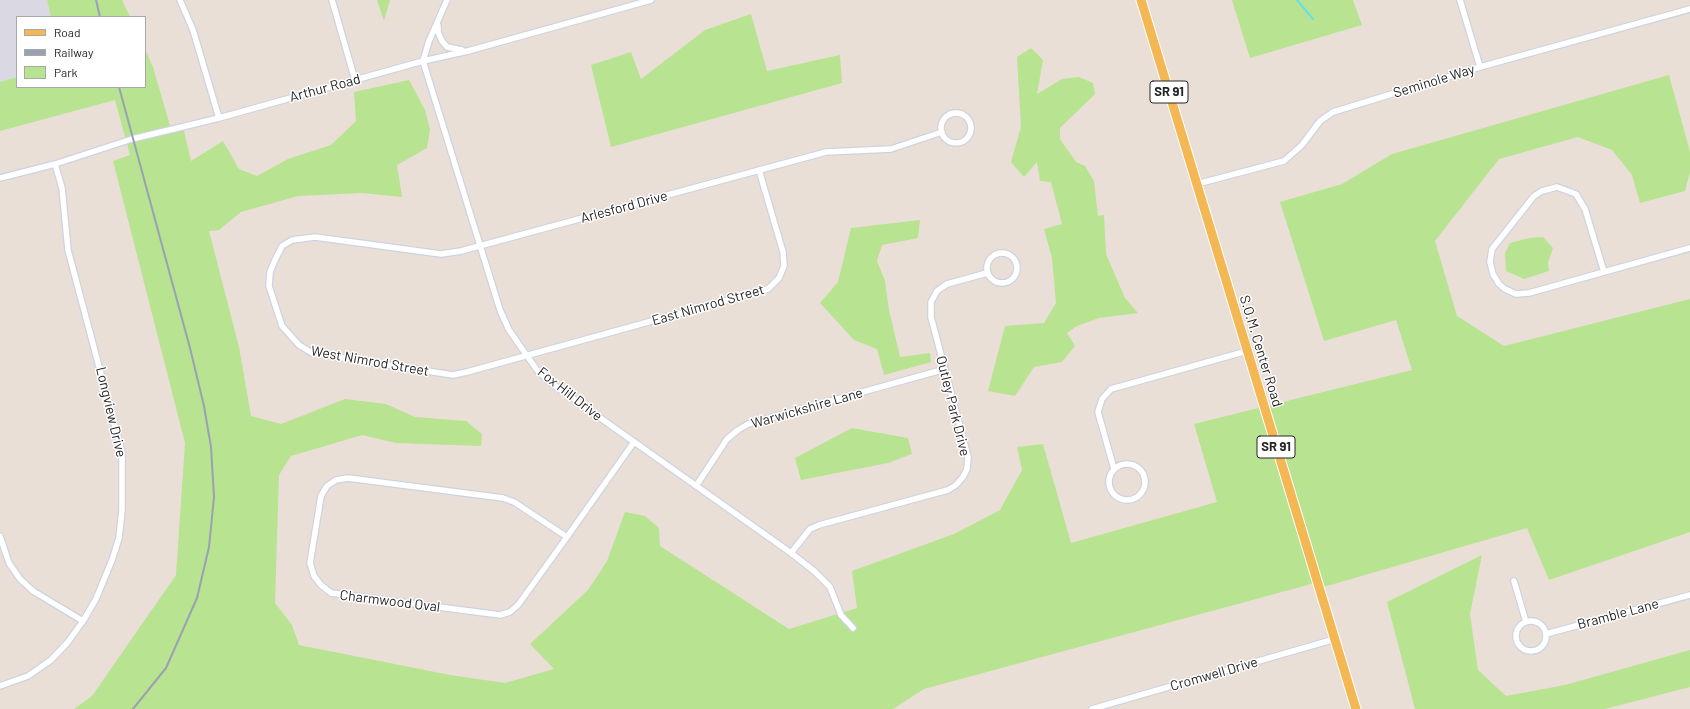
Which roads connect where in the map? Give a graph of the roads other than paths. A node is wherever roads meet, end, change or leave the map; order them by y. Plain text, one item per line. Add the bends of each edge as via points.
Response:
1 (180, 0) edge
2 (332, 0) edge
3 (447, 0) edge
4 (651, 0) edge
5 (1141, 0) edge
6 (1460, 0) edge
7 (1690, 9) edge
8 (439, 20) junction
9 (468, 51) junction
10 (423, 61) junction
11 (1480, 66) junction
12 (355, 80) junction
13 (220, 118) junction
14 (942, 132) junction
15 (55, 164) junction
16 (759, 170) junction
17 (0, 178) edge
18 (1196, 184) junction
19 (303, 238) joint
20 (480, 247) junction
21 (1690, 248) edge
22 (1604, 272) junction
23 (987, 273) junction
24 (1247, 351) junction
25 (526, 356) junction
26 (944, 369) junction
27 (634, 442) junction
28 (1114, 469) junction
29 (696, 486) junction
30 (0, 536) edge
31 (567, 537) junction
32 (791, 552) junction
33 (1514, 581) dead end
34 (1690, 594) edge
35 (84, 621) junction
36 (1526, 622) junction
37 (853, 628) dead end
38 (1546, 634) junction
39 (1336, 639) junction
40 (0, 686) edge
41 (1092, 709) edge
42 (1356, 709) edge

1 - 13 street via 193,30
2 - 12 street
3 - 8 street
4 - 9 street, Arthur Road
5 - 18 main road, S.O.M. Center Road / SR 91
6 - 11 street
7 - 11 street, Seminole Way
8 - 9 street via 438,32 447,47
8 - 10 street
9 - 10 street, Arthur Road
10 - 12 street, Arthur Road
10 - 20 street, Fox Hill Drive
11 - 18 street, Seminole Way via 1333,112 1320,121 1302,146 1284,161
12 - 13 street, Arthur Road
13 - 15 street, Arthur Road via 132,139
14 - 14 street via 944,120 951,114 960,113 970,122 969,136 962,142 952,142 944,137
14 - 16 street, Arlesford Drive via 900,147 835,150
15 - 17 street, Arthur Road
15 - 35 street, Longview Drive via 62,188 68,250 122,453 124,479 119,538 103,583
16 - 20 street, Arlesford Drive
16 - 25 street, East Nimrod Street via 783,252 784,266 779,278 768,289
18 - 24 main road, S.O.M. Center Road / SR 91
19 - 20 street, Arlesford Drive via 316,237 441,254
19 - 25 street, West Nimrod Street via 292,240 282,246 270,272 269,286 282,326 299,346 312,353 453,375
20 - 25 street, Fox Hill Drive via 500,310 509,330
21 - 22 street
22 - 22 street via 1529,293 1516,294 1499,284 1490,262 1492,249 1534,196 1557,187 1576,194 1583,204
23 - 23 street via 987,263 998,253 1008,254 1017,266 1015,276 1008,283 993,281
23 - 26 street, Outley Park Drive via 947,284 937,291 931,302 931,317
24 - 28 street via 1111,389 1102,399 1098,412
24 - 39 main road, S.O.M. Center Road / SR 91
25 - 27 street, Fox Hill Drive via 551,383
26 - 29 street, Warwickshire Lane via 748,424 728,439
26 - 32 street, Outley Park Drive via 968,457 967,469 956,485 948,490 819,525 810,529
27 - 29 street, Fox Hill Drive
27 - 31 street, Charmwood Oval
28 - 28 street via 1109,481 1112,492 1122,499 1129,500 1140,495 1146,479 1140,469 1130,463
29 - 32 street, Fox Hill Drive
30 - 35 street via 9,563 20,578 34,591
31 - 31 street, Charmwood Oval via 514,502 503,498 348,478 336,480 327,486 320,496 310,563 314,576 331,593 500,615 510,612 518,605
32 - 37 street, Fox Hill Drive via 830,587 842,615
33 - 36 street
34 - 38 street, Bramble Lane
35 - 40 street, Longview Drive via 51,660 28,676
36 - 38 street via 1539,623
36 - 38 street via 1516,634 1518,644 1522,648 1531,651 1541,648
39 - 41 street, Cromwell Drive
39 - 42 main road, S.O.M. Center Road / SR 91

